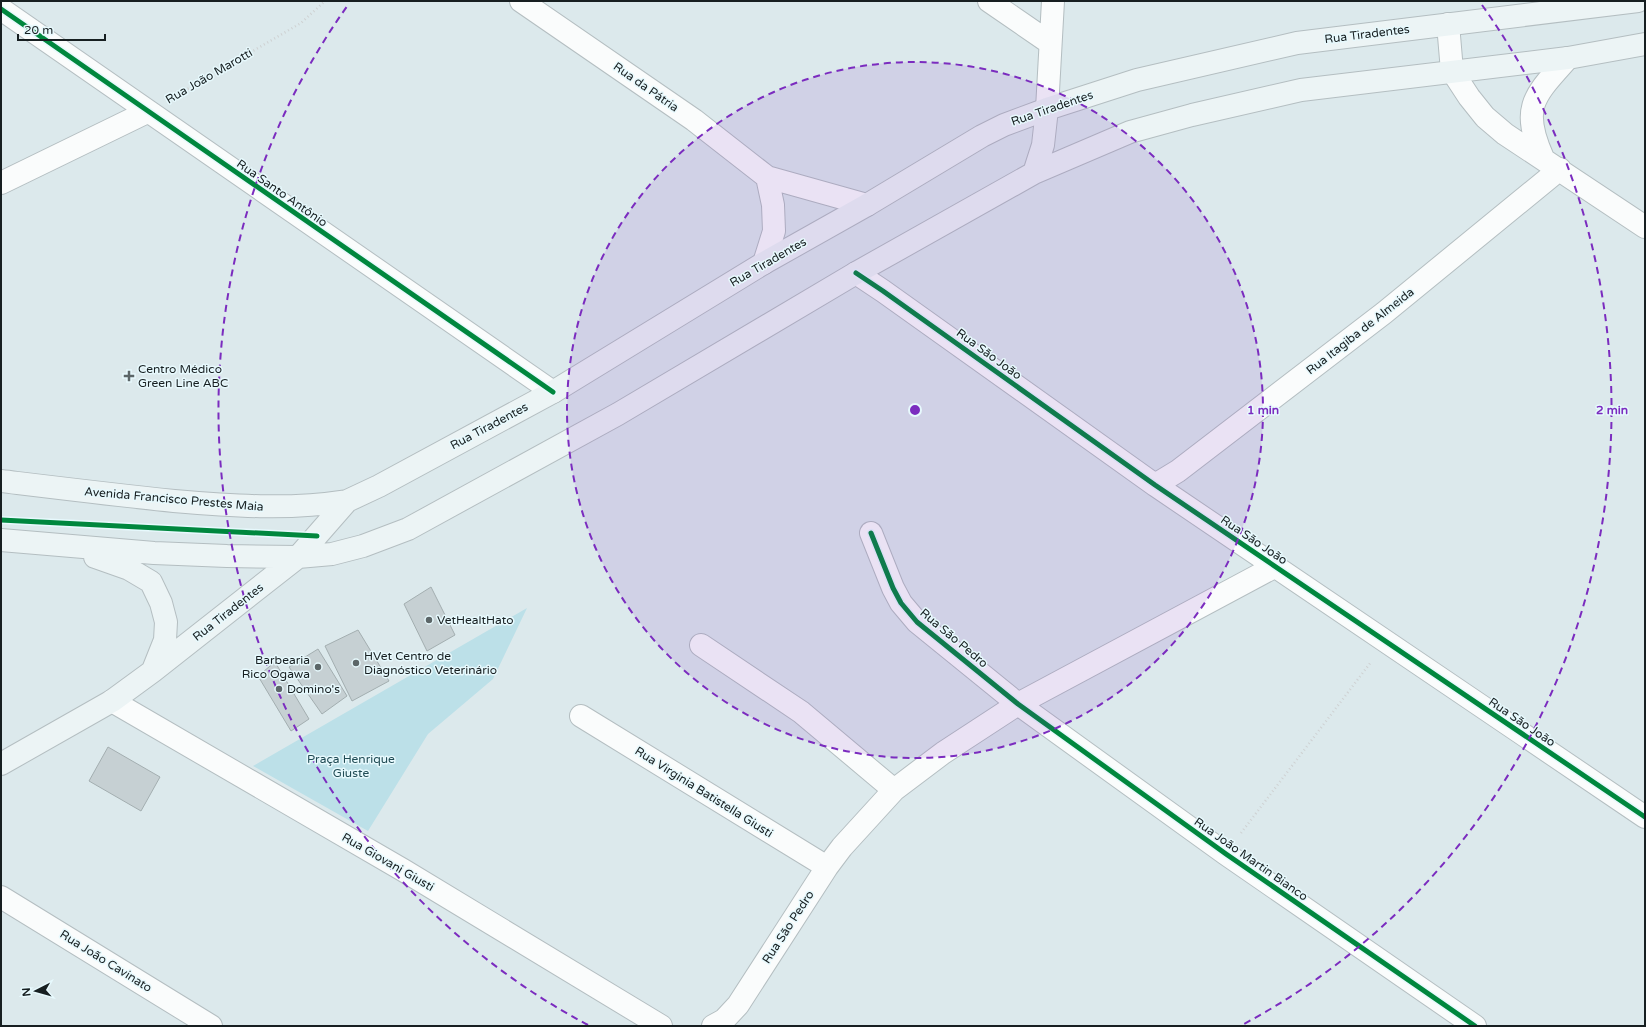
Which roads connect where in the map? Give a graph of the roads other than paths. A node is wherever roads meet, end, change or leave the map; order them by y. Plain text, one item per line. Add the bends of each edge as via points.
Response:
1 (521, 1) edge
2 (989, 1) edge
3 (1053, 1) edge
4 (1638, 1) edge
5 (1, 10) edge
6 (1448, 24) junction
7 (1050, 43) junction
8 (1645, 44) edge
9 (1568, 58) junction
10 (1452, 71) junction
11 (1047, 109) junction
12 (147, 112) junction
13 (1552, 164) junction
14 (1034, 173) junction
15 (767, 177) junction
16 (1, 183) edge
17 (866, 205) junction
18 (1645, 227) edge
19 (764, 263) junction
20 (856, 273) junction
21 (552, 392) junction
22 (1, 481) edge
23 (1155, 485) junction
24 (347, 502) junction
25 (871, 533) dead end
26 (1, 540) edge
27 (63, 546) junction
28 (298, 557) junction
29 (1276, 566) junction
30 (701, 645) dead end
31 (153, 671) junction
32 (112, 701) junction
33 (1018, 704) junction
34 (581, 716) dead end
35 (1, 764) edge
36 (894, 790) junction
37 (1645, 817) edge
38 (826, 867) junction
39 (1, 897) edge
40 (211, 1026) edge
41 (661, 1026) edge
42 (713, 1026) edge
43 (1476, 1026) edge

1 - 15 street, Rua da Pátria via 694,120
2 - 7 street
3 - 7 street
4 - 6 main road, Rua Tiradentes
5 - 12 street, Rua Santo Antônio
6 - 10 street
6 - 11 main road, Rua Tiradentes via 1297,43 1137,80
7 - 11 street
8 - 9 main road
9 - 10 main road
9 - 13 street via 1542,87 1534,102 1531,121 1537,144
10 - 13 street via 1485,117 1505,134
10 - 14 main road via 1301,90 1192,115 1130,132
11 - 14 main road via 1043,145
11 - 17 main road, Rua Tiradentes via 982,136
12 - 16 street
12 - 21 street, Rua Santo Antônio
13 - 18 street
13 - 23 street, Rua Itagiba de Almeida via 1384,313 1178,471
14 - 20 main road
15 - 17 street, Rua da Pátria
15 - 19 street via 773,205 774,231
17 - 19 main road, Rua Tiradentes
19 - 21 main road, Rua Tiradentes
20 - 23 street, Rua São João
20 - 28 main road via 618,414 408,529 363,546 332,554
21 - 24 main road, Rua Tiradentes
22 - 24 main road, Avenida Francisco Prestes Maia via 248,507
23 - 29 street, Rua São João
24 - 28 main road, Rua Tiradentes
25 - 33 street, Rua São Pedro via 893,588 901,603 917,622
26 - 27 main road
27 - 28 main road via 154,553
27 - 31 main road via 129,569 151,582 162,603 166,622 165,640
28 - 31 main road, Rua Tiradentes
29 - 33 street, Rua São Pedro
29 - 37 street, Rua São João
30 - 36 street via 801,712
31 - 32 main road, Rua Tiradentes
32 - 35 main road, Rua Tiradentes
32 - 41 street, Rua Giovani Giusti via 402,870
33 - 36 street, Rua São Pedro via 943,753
33 - 43 street, Rua João Martin Bianco via 1226,854
34 - 38 street, Rua Virginia Batistella Giusti
36 - 38 street, Rua São Pedro
38 - 42 street, Rua São Pedro via 738,1005 724,1020
39 - 40 street, Rua João Cavinato

